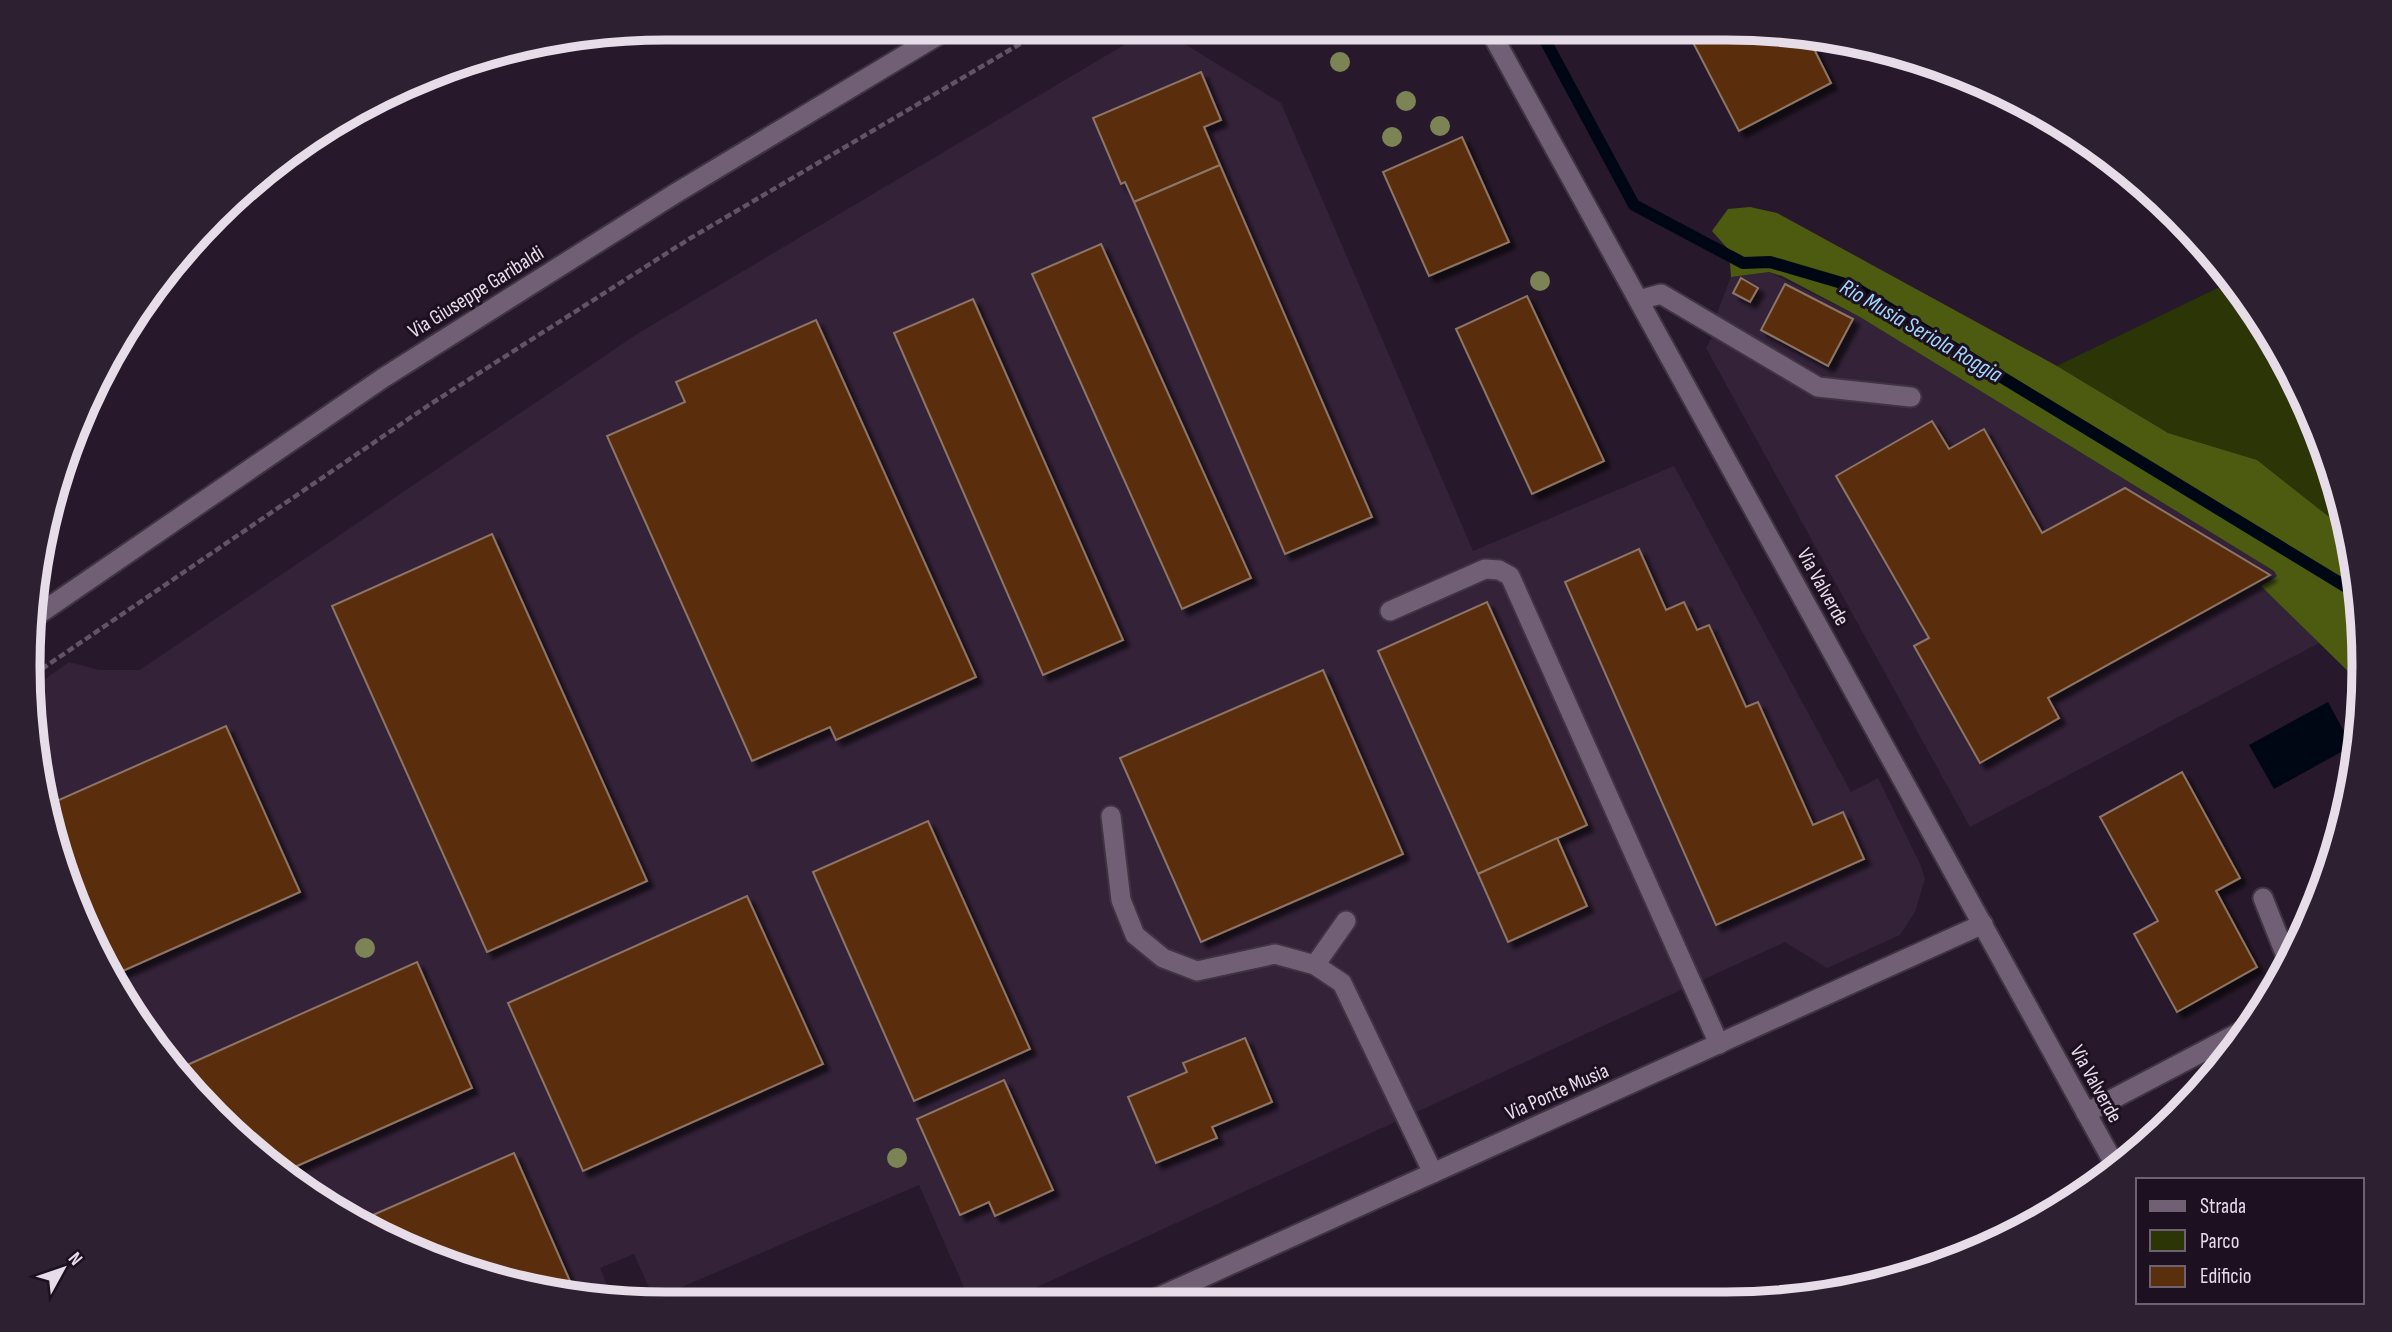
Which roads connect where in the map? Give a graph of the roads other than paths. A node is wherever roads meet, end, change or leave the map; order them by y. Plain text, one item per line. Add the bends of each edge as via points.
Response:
1 (930, 40) edge
2 (1495, 40) edge
3 (1639, 300) junction
4 (1911, 397) dead end
5 (43, 611) edge
6 (1390, 611) dead end
7 (1111, 816) dead end
8 (2263, 898) dead end
9 (1346, 921) dead end
10 (1983, 924) junction
11 (2283, 950) edge
12 (1315, 965) junction
13 (2228, 1038) edge
14 (1719, 1044) junction
15 (2087, 1113) junction
16 (2113, 1157) edge
17 (1433, 1173) junction
18 (1170, 1292) edge

1 - 5 street, Via Giuseppe Garibaldi via 383,378
2 - 3 street, Via Valverde
3 - 4 street via 1661,294 1818,387
3 - 10 street, Via Valverde
6 - 14 street via 1485,569 1499,569 1510,576
7 - 12 street via 1121,900 1135,935 1163,958 1197,971 1275,954
8 - 11 street
9 - 12 street
10 - 14 street, Via Ponte Musia
10 - 15 street, Via Valverde
12 - 17 street via 1342,983
13 - 15 street
14 - 17 street, Via Ponte Musia
15 - 16 street, Via Valverde
17 - 18 street, Via Ponte Musia

